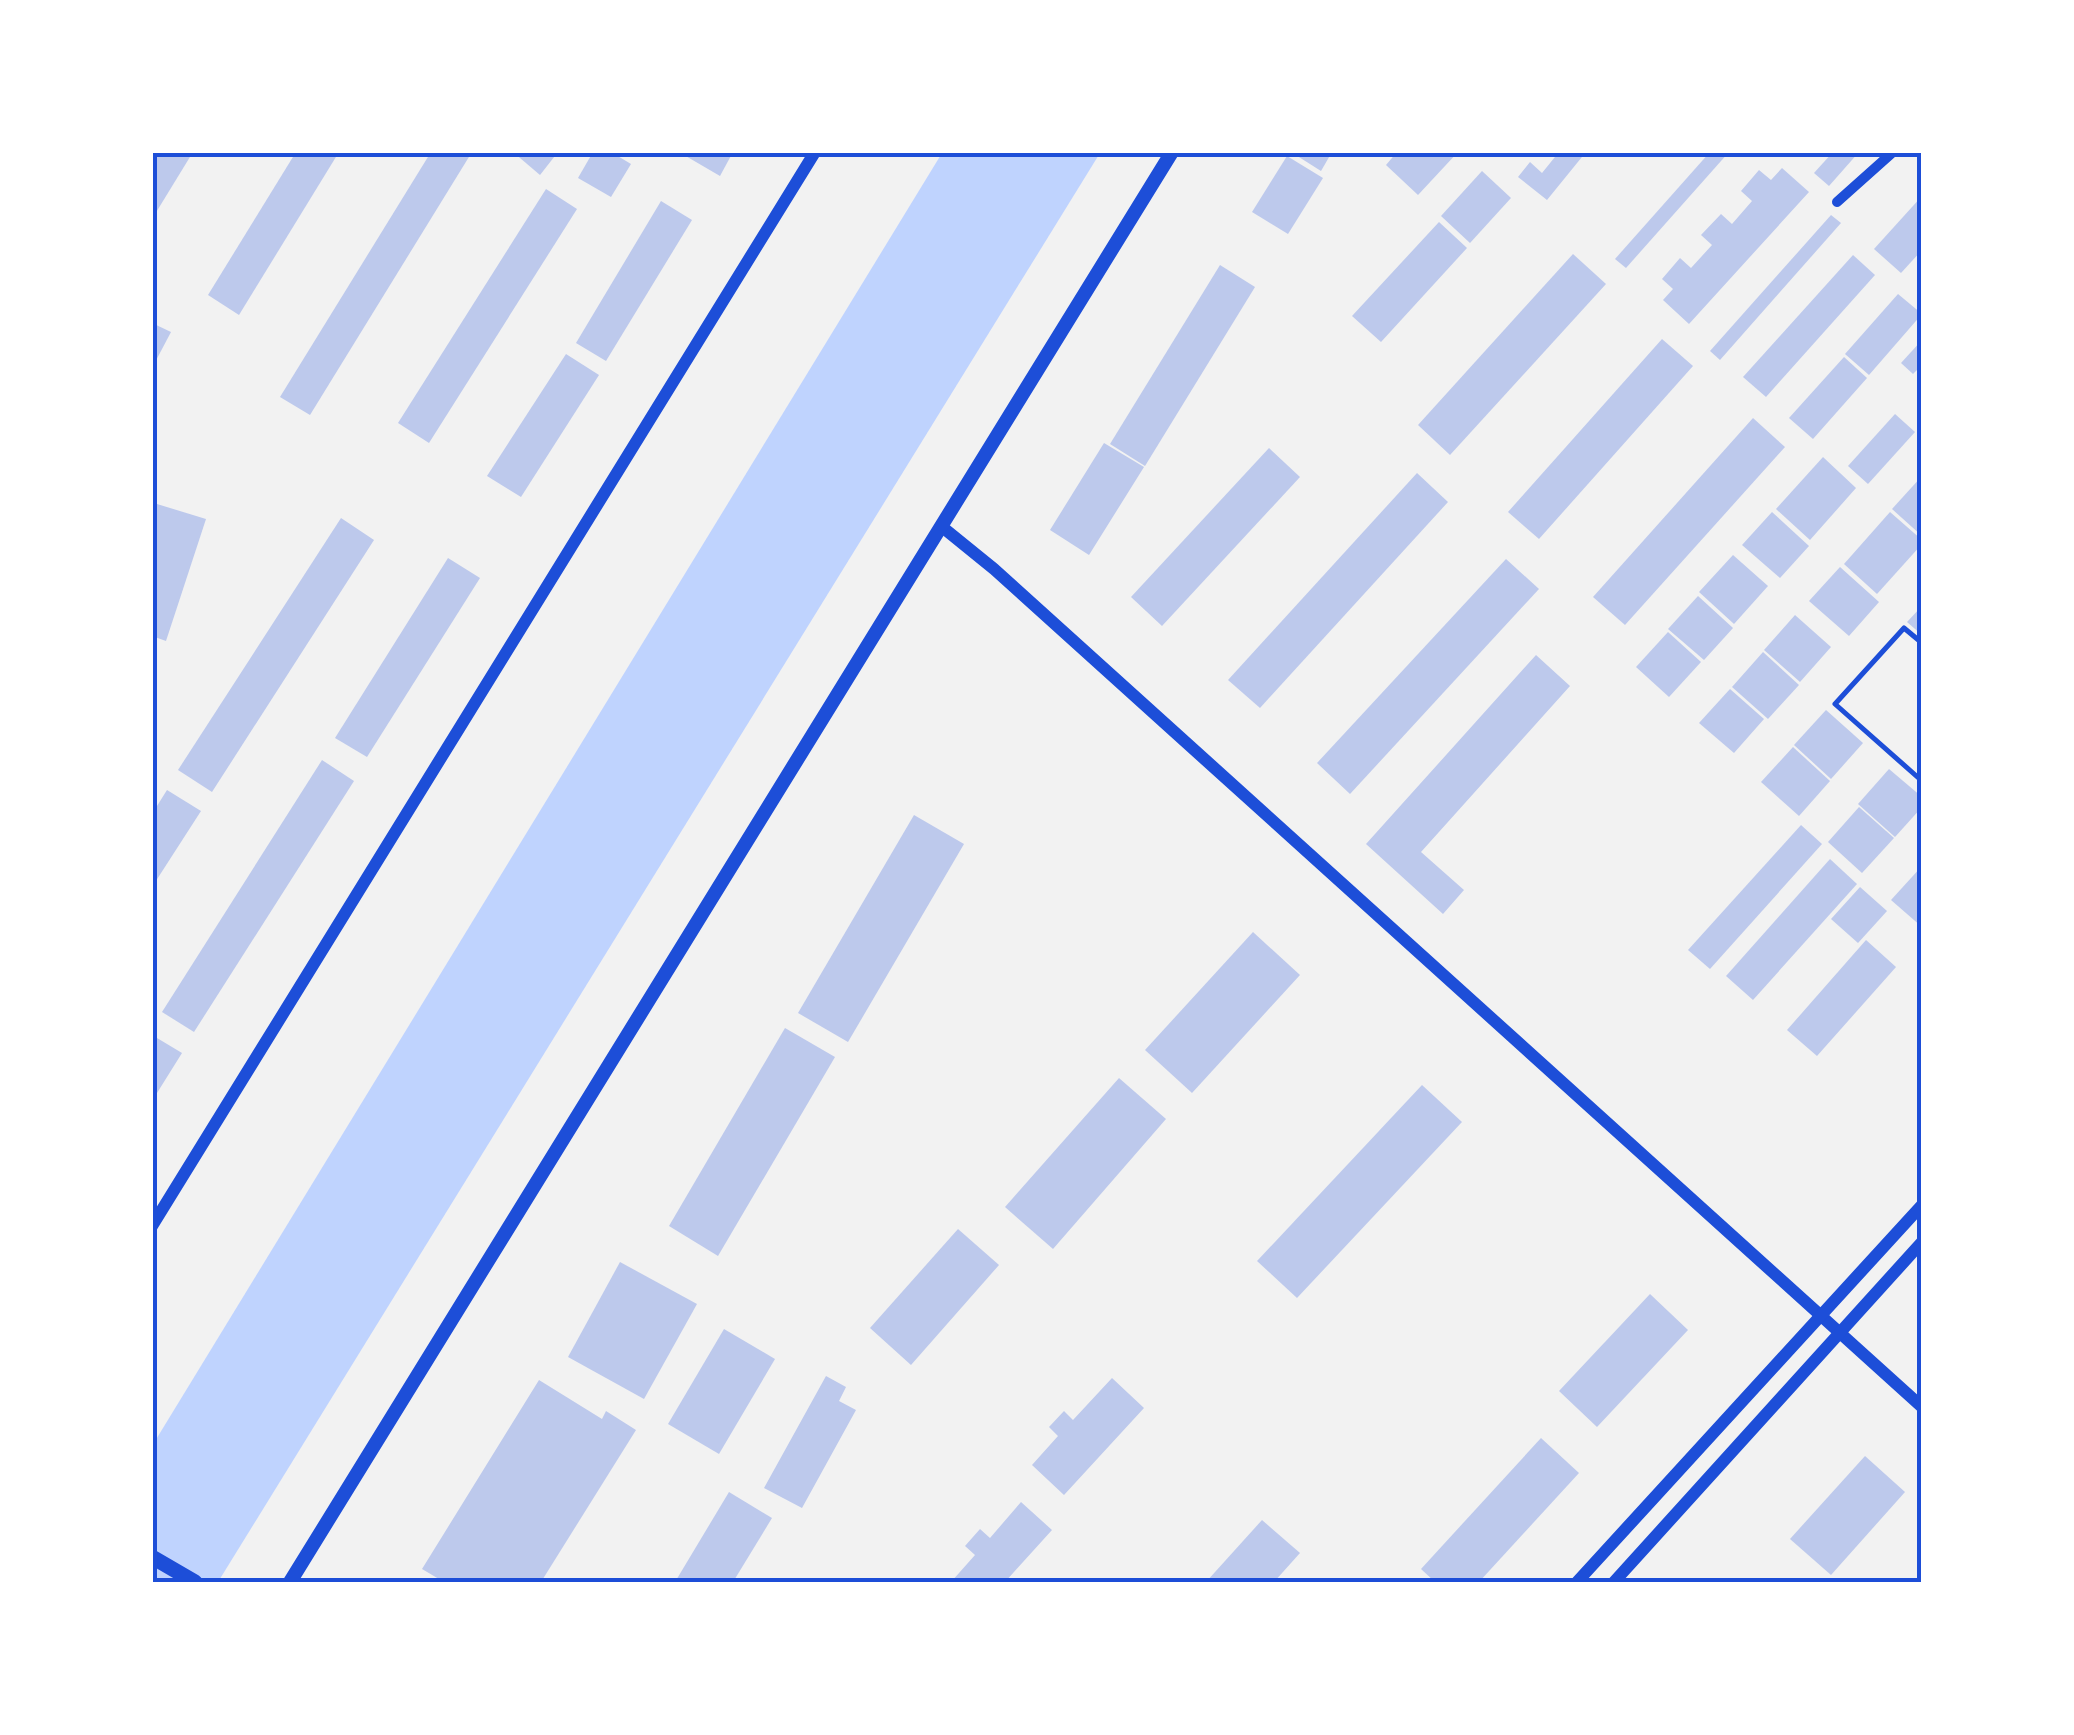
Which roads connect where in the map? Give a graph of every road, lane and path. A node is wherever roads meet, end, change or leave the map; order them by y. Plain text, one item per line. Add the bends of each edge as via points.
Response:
1 (815, 152) edge
2 (1172, 152) edge
3 (1893, 152) edge
4 (1837, 202) dead end
5 (942, 526) junction
6 (1922, 643) edge
7 (1922, 781) edge
8 (1922, 1204) edge
9 (152, 1226) edge
10 (1922, 1242) edge
11 (1820, 1316) junction
12 (1839, 1333) junction
13 (1922, 1408) edge
14 (152, 1558) edge
15 (195, 1582) edge
16 (290, 1582) edge
17 (1577, 1582) edge
18 (1614, 1582) edge

1 - 9 street
2 - 5 main road
3 - 4 street
5 - 11 street
5 - 16 main road
6 - 7 lane via 1904,628 1835,704
8 - 11 street
10 - 12 street
11 - 12 street
11 - 17 street
12 - 13 street
12 - 18 street
14 - 15 main road

